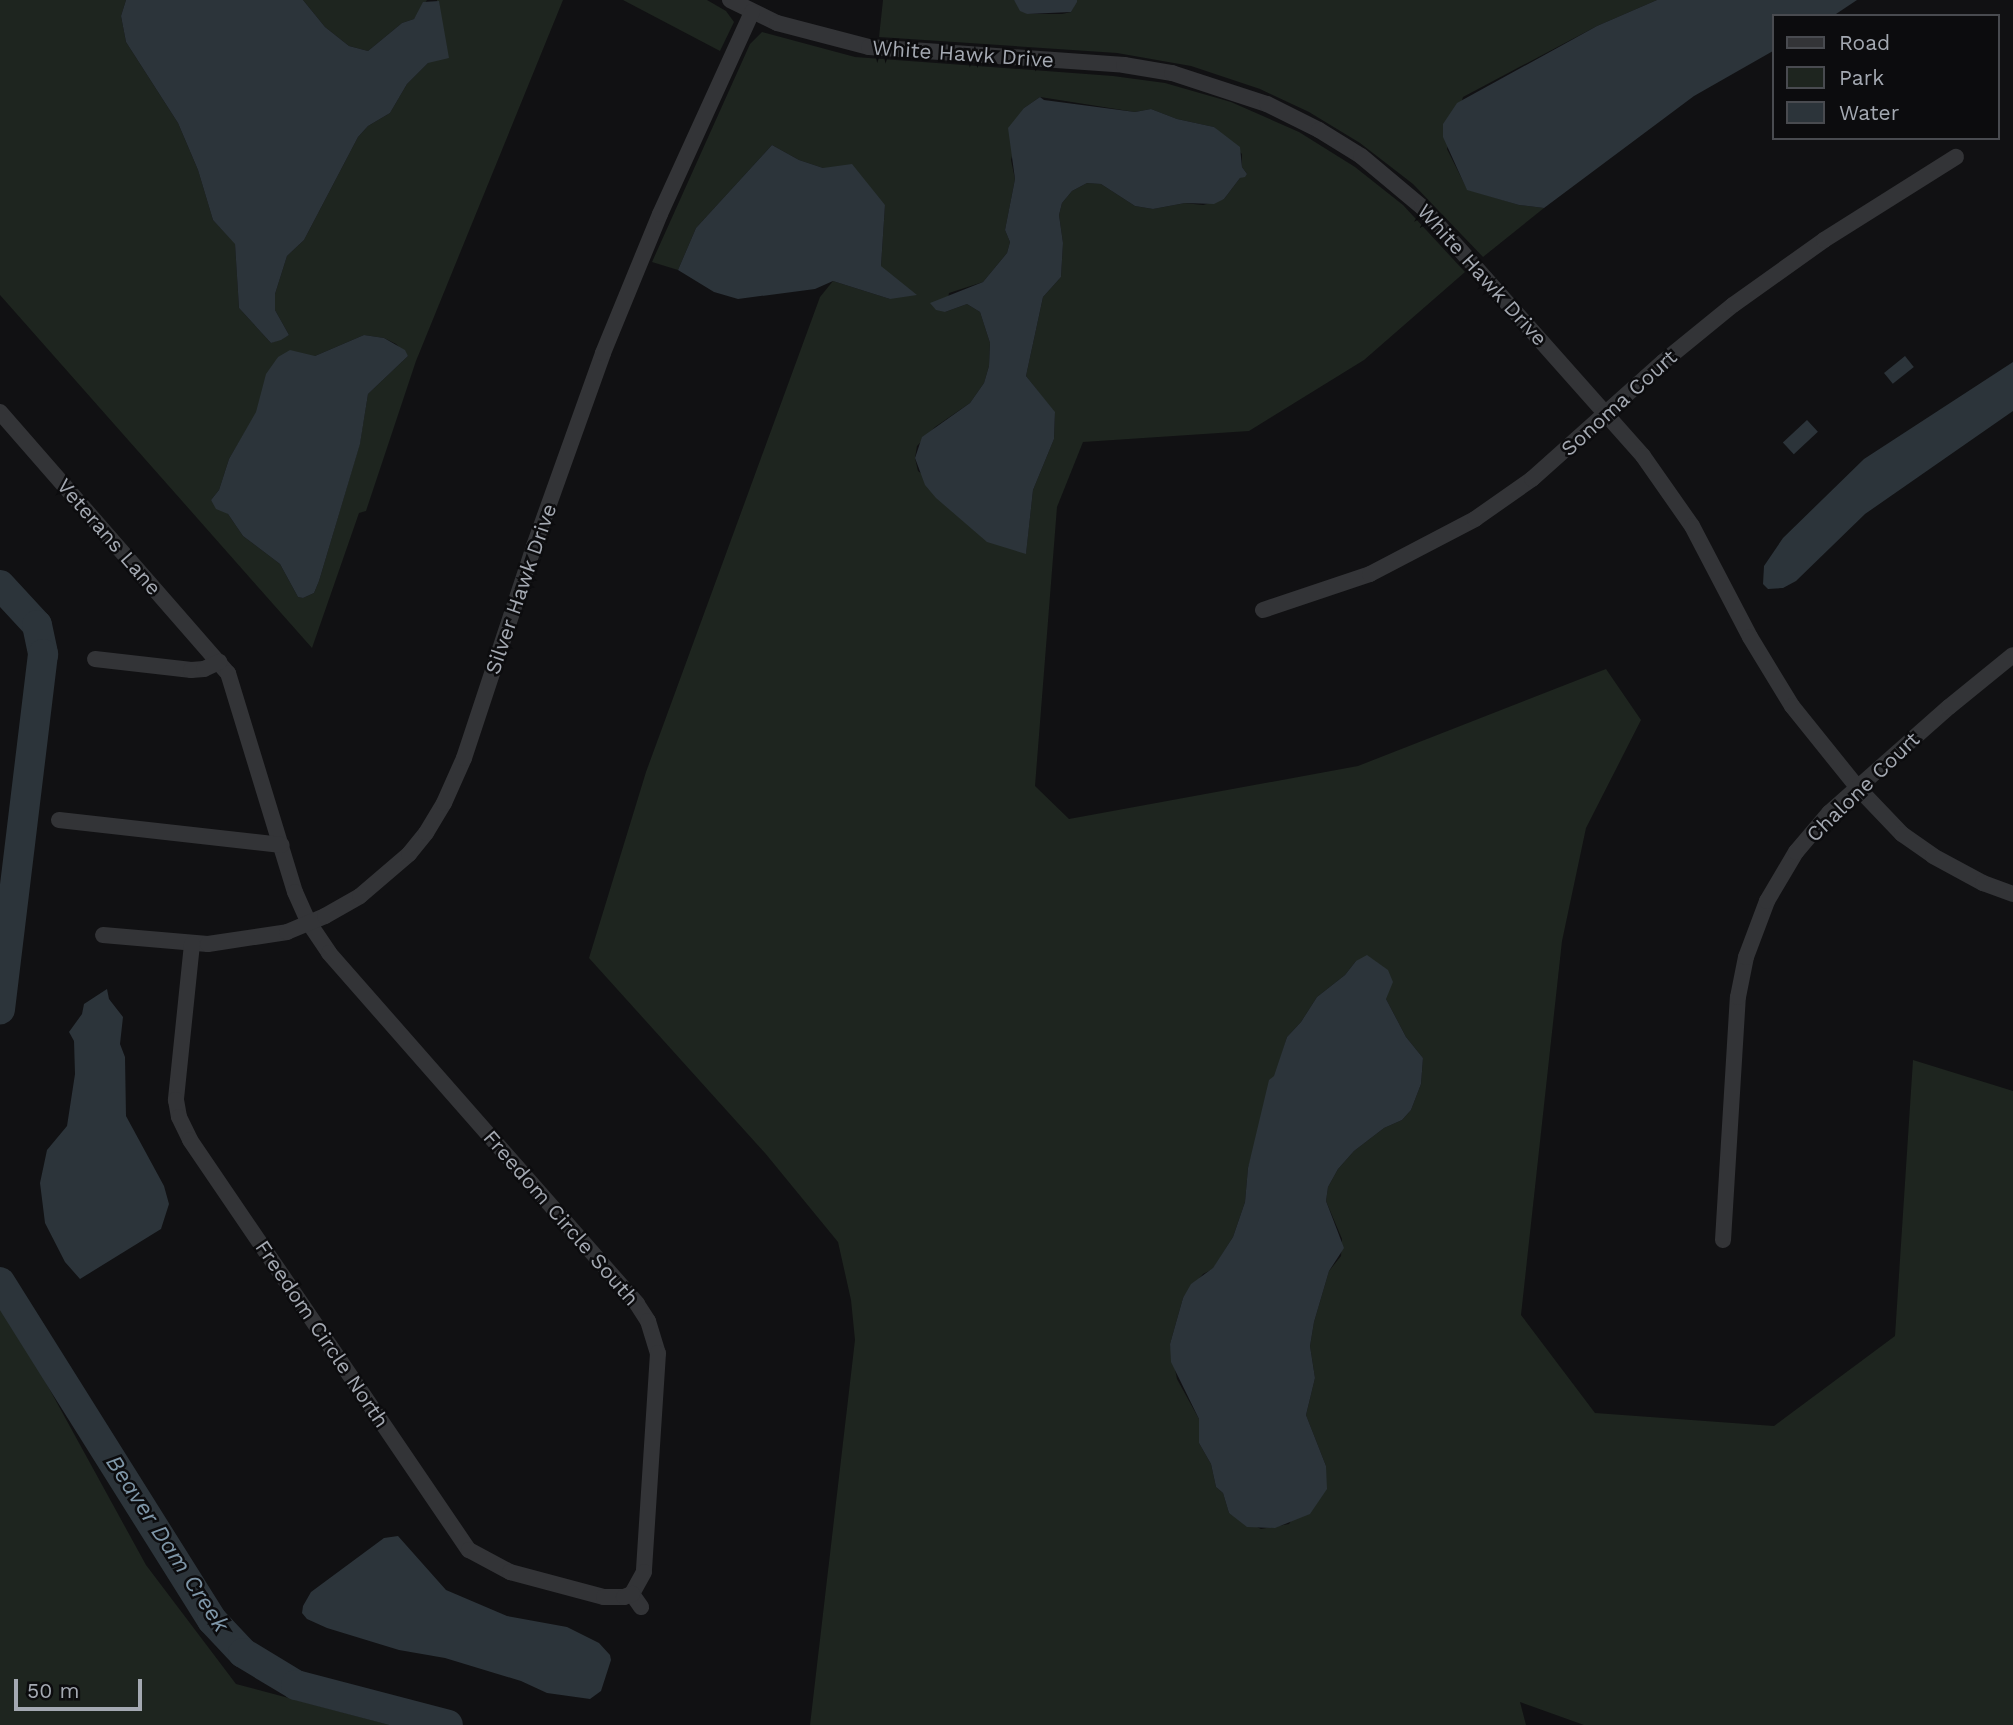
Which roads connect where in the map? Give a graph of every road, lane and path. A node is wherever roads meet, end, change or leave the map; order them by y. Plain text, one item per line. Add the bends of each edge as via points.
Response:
1 (730, 0) edge
2 (752, 12) junction
3 (1956, 157) dead end
4 (0, 412) edge
5 (1606, 412) junction
6 (1262, 610) dead end
7 (2013, 655) edge
8 (95, 659) dead end
9 (219, 662) junction
10 (1857, 788) junction
11 (59, 820) dead end
12 (282, 845) junction
13 (2013, 894) edge
14 (309, 923) junction
15 (103, 935) dead end
16 (192, 944) junction
17 (1723, 1240) dead end
18 (636, 1600) joint

1 - 2 street, White Hawk Drive
2 - 5 street, White Hawk Drive via 808,33 869,47 1124,65 1172,73 1224,88 1297,118 1361,156 1422,207
2 - 14 street, Silver Hawk Drive via 660,214 603,354 448,795 419,843 390,872 343,906
3 - 5 street, Sonoma Court via 1741,299
4 - 9 street, Veterans Lane
5 - 6 street, Sonoma Court via 1532,479 1454,532 1370,574
5 - 10 street, White Hawk Drive via 1670,490 1774,678
7 - 10 street, Chalone Court
8 - 9 street via 191,670
9 - 12 street, Veterans Lane via 234,687
10 - 13 street, White Hawk Drive via 1892,825 1933,856
10 - 17 street, Chalone Court via 1796,852 1767,901 1746,957 1737,1014
11 - 12 street
12 - 14 street, Veterans Lane
14 - 16 street, Silver Hawk Drive via 264,937
14 - 18 street, Freedom Circle South via 329,953 648,1321 657,1353 644,1572
15 - 16 street, Silver Hawk Drive
16 - 18 street, Freedom Circle North via 176,1100 190,1140 469,1550 510,1572 604,1597

